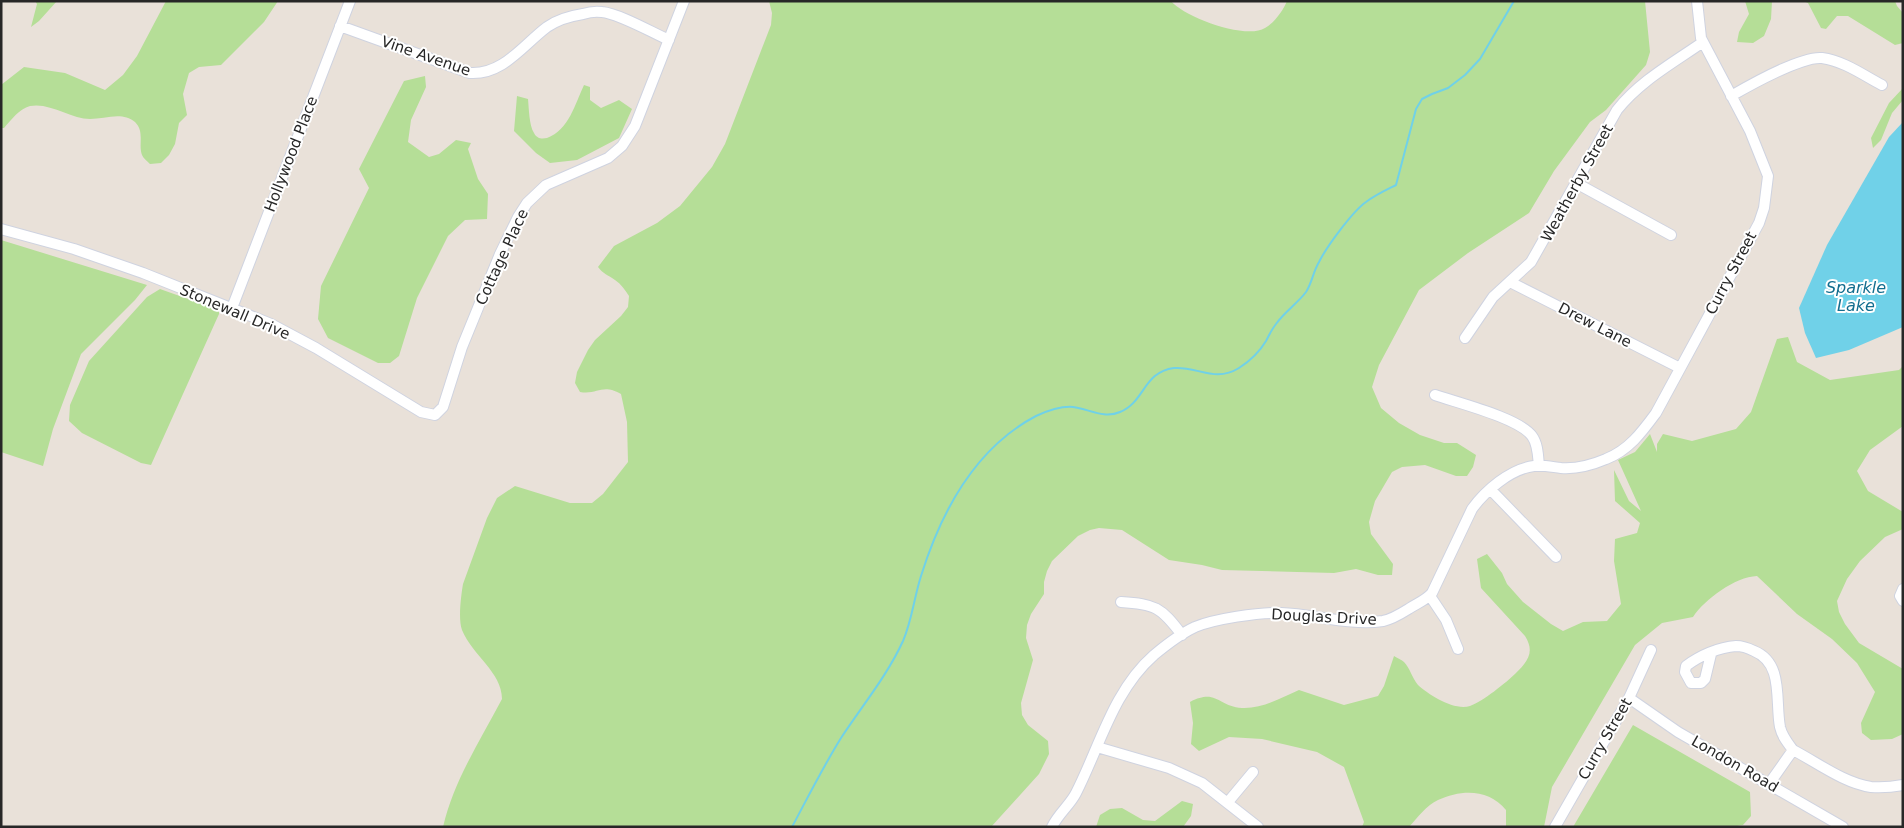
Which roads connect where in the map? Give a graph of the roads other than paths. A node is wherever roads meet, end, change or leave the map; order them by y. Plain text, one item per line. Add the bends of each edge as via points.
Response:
1 (350, 1) edge
2 (684, 1) edge
3 (1696, 1) edge
4 (340, 26) junction
5 (669, 40) junction
6 (1703, 42) junction
7 (1882, 85) dead end
8 (1731, 96) junction
9 (1576, 183) junction
10 (1, 229) edge
11 (1670, 235) dead end
12 (1510, 282) junction
13 (232, 308) junction
14 (1464, 338) dead end
15 (1680, 368) junction
16 (1435, 395) dead end
17 (447, 396) joint
18 (1539, 466) junction
19 (1490, 489) junction
20 (1556, 557) dead end
21 (1903, 589) edge
22 (1430, 596) junction
23 (1903, 601) edge
24 (1121, 602) dead end
25 (1182, 635) junction
26 (1458, 650) dead end
27 (1651, 650) dead end
28 (1711, 654) dead end
29 (1629, 698) junction
30 (1097, 747) junction
31 (1793, 750) junction
32 (1253, 772) dead end
33 (1769, 784) junction
34 (1903, 785) edge
35 (1228, 802) junction
36 (1826, 817) junction
37 (1254, 826) edge
38 (1052, 827) edge
39 (1556, 827) edge
40 (1820, 827) edge
41 (1843, 827) edge

1 - 4 street, Hollywood Place
2 - 5 street, Cottage Place
3 - 6 street, Curry Street
4 - 5 street, Vine Avenue via 480,74 506,62 548,27 572,16 592,12 610,14
4 - 13 street, Hollywood Place
5 - 17 street, Cottage Place via 635,126 622,146 608,158 546,185 526,204 500,254 460,354
6 - 8 street, Curry Street
6 - 9 street, Weatherby Street via 1628,96
7 - 8 street via 1852,68 1820,58 1786,68
8 - 15 street, Curry Street via 1763,161 1768,176 1766,198 1759,223
9 - 11 street
9 - 12 street, Weatherby Street via 1531,262
10 - 13 street, Stonewall Drive via 153,276
12 - 14 street, Weatherby Street via 1493,297
12 - 15 street, Drew Lane
13 - 17 street, Stonewall Drive via 316,348 420,412 435,415
15 - 18 street, Curry Street via 1656,413 1629,445 1606,460 1586,466
16 - 18 street via 1526,429 1537,446
18 - 19 street via 1507,476
19 - 20 street
19 - 22 street via 1472,509
21 - 23 street via 1900,596
22 - 25 street, Douglas Drive via 1384,620 1346,620 1280,613 1249,615 1195,627
22 - 26 street via 1446,620
24 - 25 street via 1146,604 1154,608 1171,620
25 - 30 street, Douglas Drive via 1153,656 1124,690
27 - 29 street, Curry Street
28 - 31 street via 1726,647 1742,646 1759,653 1770,664 1776,677 1780,727 1784,740
29 - 33 street, London Road via 1678,732
29 - 39 street, Curry Street
30 - 35 street via 1169,768 1202,783
30 - 38 street, Douglas Drive via 1072,800
31 - 33 street
31 - 34 street via 1860,784 1884,788
32 - 35 street
33 - 36 street, London Road
35 - 37 street
36 - 40 street
36 - 41 street, London Road

